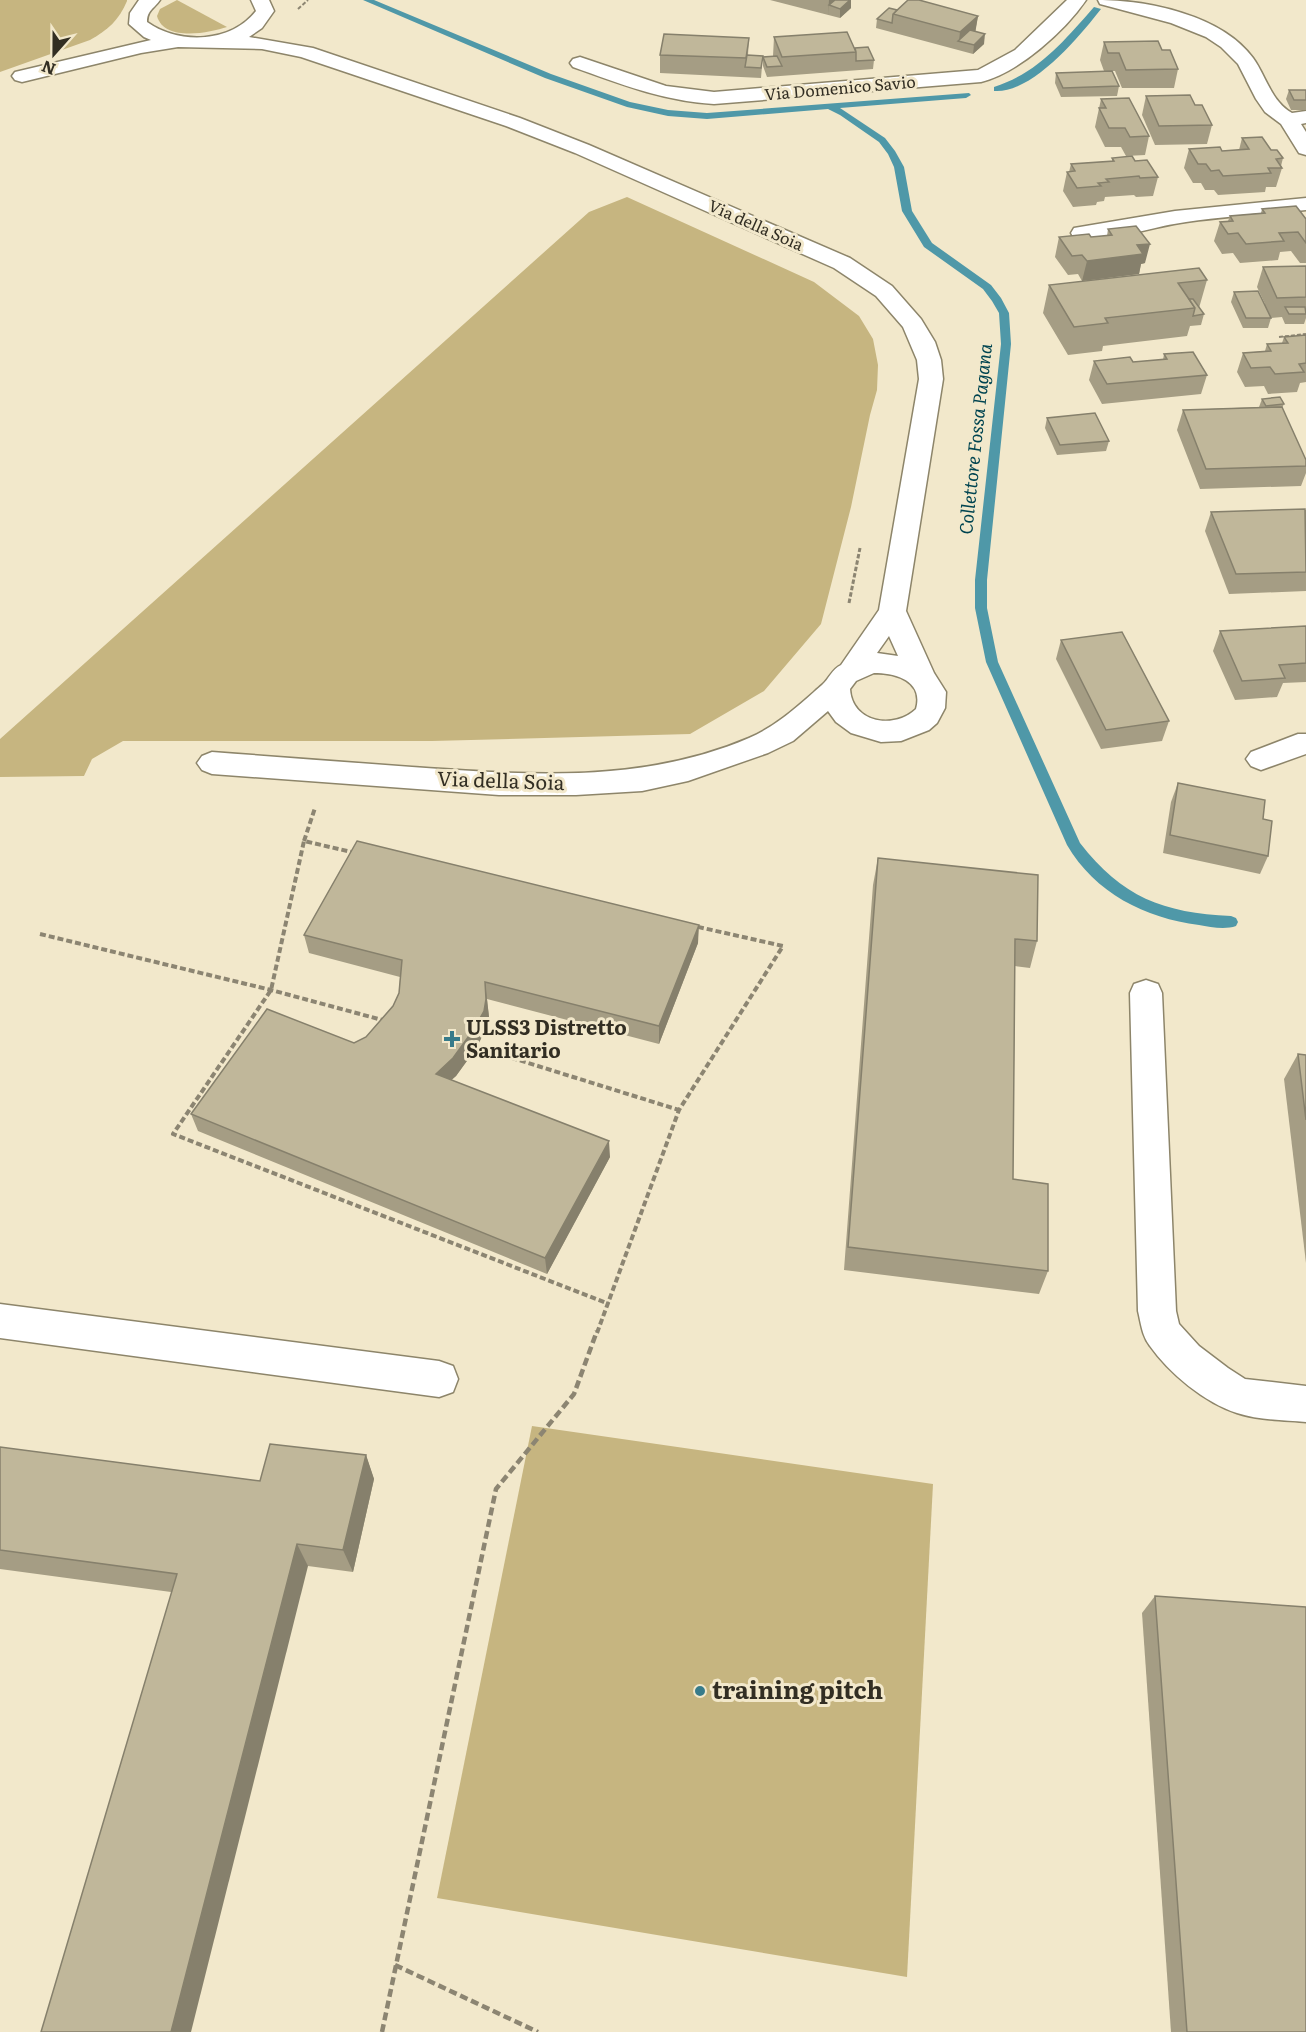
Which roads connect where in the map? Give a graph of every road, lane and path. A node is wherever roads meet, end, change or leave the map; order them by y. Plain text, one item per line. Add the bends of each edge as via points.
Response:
1 (151, 0) edge
2 (281, 0) edge
3 (1077, 0) edge
4 (1107, 0) edge
5 (262, 11) edge
6 (137, 14) junction
7 (216, 41) junction
8 (177, 42) junction
9 (306, 52) junction
10 (580, 63) dead end
11 (22, 76) junction
12 (0, 84) edge
13 (1298, 118) edge
14 (1306, 149) edge
15 (1306, 204) edge
16 (1082, 233) edge
17 (1306, 334) edge
18 (1279, 337) dead end
19 (861, 541) dead end
20 (848, 610) dead end
21 (892, 611) junction
22 (853, 669) junction
23 (922, 677) junction
24 (834, 690) junction
25 (860, 726) junction
26 (783, 734) junction
27 (1306, 744) edge
28 (1261, 759) dead end
29 (212, 764) dead end
30 (315, 807) dead end
31 (304, 841) junction
32 (363, 854) edge
33 (689, 925) edge
34 (40, 934) dead end
35 (270, 990) junction
36 (1146, 993) dead end
37 (397, 1024) edge
38 (477, 1047) edge
39 (679, 1110) junction
40 (609, 1304) junction
41 (0, 1321) edge
42 (439, 1378) dead end
43 (1306, 1404) edge
44 (396, 1965) junction
45 (382, 2032) edge
46 (538, 2032) edge

1 - 6 street
2 - 5 street
3 - 10 street, Via Domenico Savio via 1015,62 981,76 698,98 668,94
4 - 13 street via 1179,19 1215,35 1241,55 1272,109
5 - 7 street via 249,29
5 - 9 street, Via della Soia
6 - 8 street via 138,24 147,33
6 - 11 street via 113,32
7 - 8 street
7 - 9 street, Via della Soia via 262,43
8 - 11 street
9 - 21 street, Via della Soia via 582,149 818,252 884,291 923,342 931,379
11 - 12 street
13 - 14 street
15 - 16 street via 1175,217
17 - 18 path
19 - 20 path
21 - 22 street, Via della Soia
21 - 23 street, Via della Soia
22 - 23 street via 870,663 889,663
22 - 24 street, Via della Soia
23 - 25 street, Via della Soia via 933,696 928,716 899,731
24 - 25 street via 836,704
24 - 26 street, Via della Soia
25 - 26 street, Via della Soia
26 - 29 street, Via della Soia via 712,762 662,776 576,784 499,784
27 - 28 street
30 - 31 path
31 - 32 path
31 - 35 path
33 - 39 path via 783,946
34 - 35 path
35 - 37 path
35 - 40 path via 173,1134
36 - 43 street via 1157,1311 1162,1334 1196,1366 1239,1396
38 - 39 path
39 - 40 path
40 - 44 path via 574,1394 496,1489
41 - 42 street
44 - 45 path
44 - 46 path

